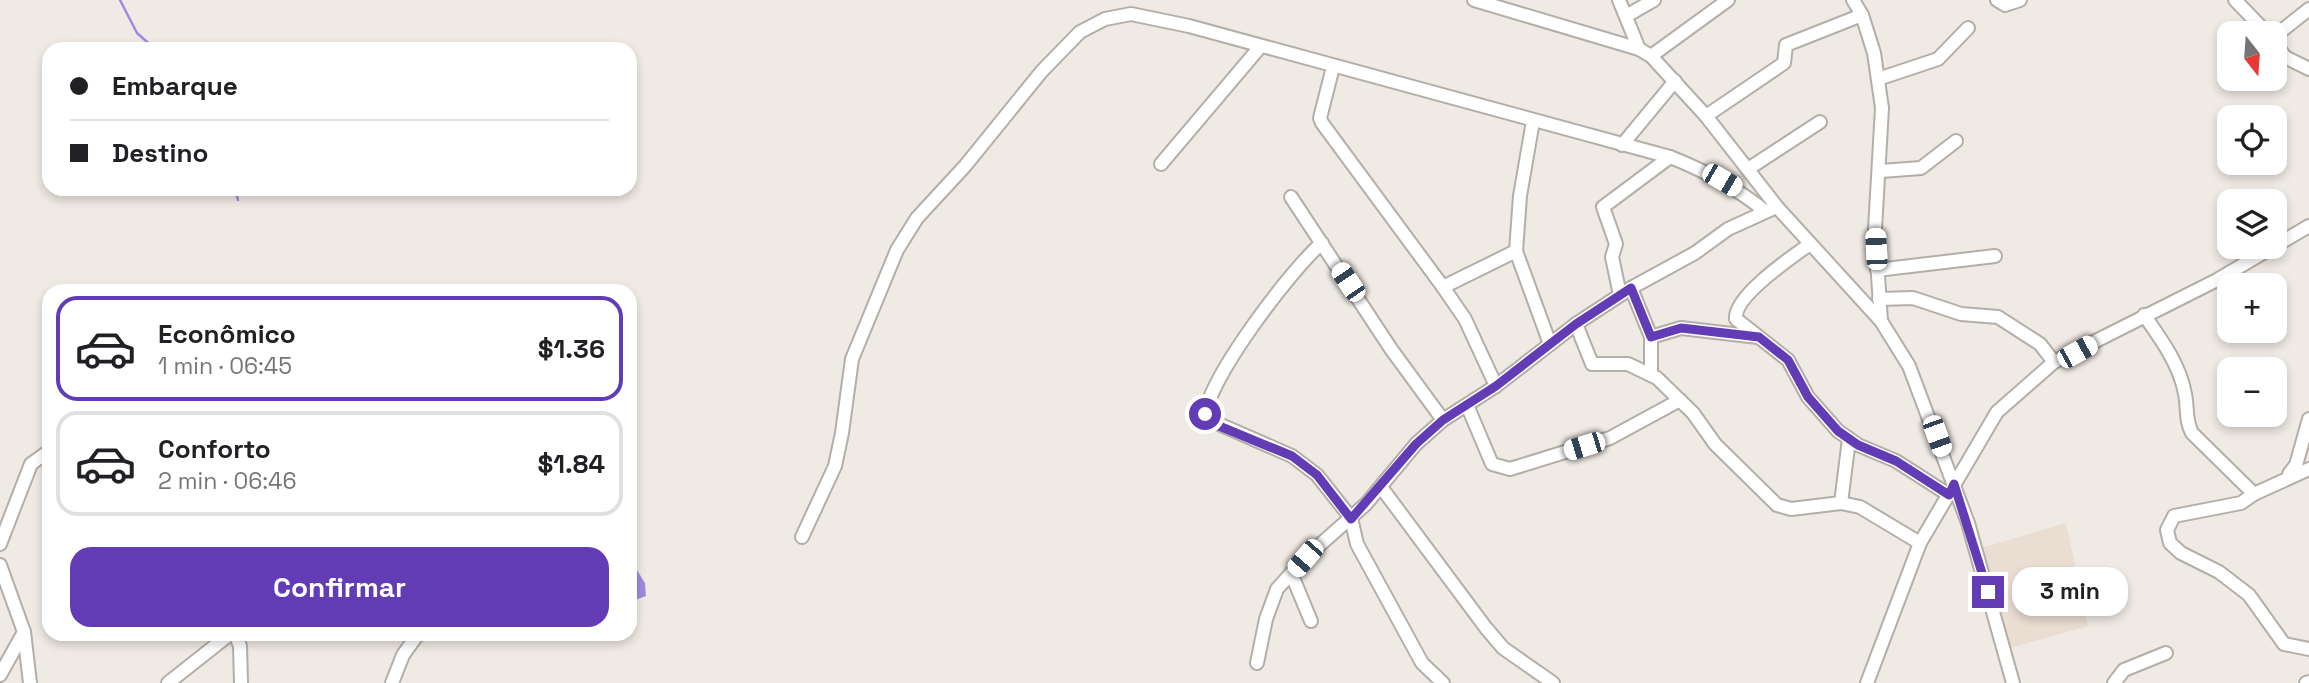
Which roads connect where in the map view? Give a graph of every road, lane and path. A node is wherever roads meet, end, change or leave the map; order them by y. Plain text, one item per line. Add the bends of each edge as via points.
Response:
1 (1474, 0) edge
2 (1619, 0) edge
3 (1654, 0) edge
4 (1728, 0) edge
5 (1871, 0) edge
6 (1997, 0) edge
7 (2020, 0) edge
8 (2235, 0) edge
9 (1497, 4) edge
10 (1857, 8) edge
11 (2309, 9) edge
12 (1626, 16) junction
13 (2255, 21) edge
14 (2287, 27) edge
15 (1969, 28) dead end
16 (1260, 47) junction
17 (1645, 53) junction
18 (2287, 58) edge
19 (1334, 66) junction
20 (2309, 69) edge
21 (1878, 79) junction
22 (1675, 81) junction
23 (1706, 116) junction
24 (1533, 121) junction
25 (1821, 122) dead end
26 (1956, 141) dead end
27 (1622, 145) junction
28 (1670, 157) junction
29 (1161, 164) dead end
30 (1748, 169) junction
31 (1881, 171) junction
32 (1291, 197) dead end
33 (1771, 209) junction
34 (2309, 226) edge
35 (2287, 239) edge
36 (1322, 243) junction
37 (1810, 244) junction
38 (1516, 251) junction
39 (1995, 256) dead end
40 (2253, 259) edge
41 (1877, 270) junction
42 (1443, 287) junction
43 (1626, 291) junction
44 (1880, 299) junction
45 (2144, 315) junction
46 (1881, 321) junction
47 (1576, 324) junction
48 (1651, 337) junction
49 (1759, 337) junction
50 (1550, 344) junction
51 (2054, 362) junction
52 (1651, 374) junction
53 (1496, 386) junction
54 (1681, 400) junction
55 (1467, 405) junction
56 (2309, 419) edge
57 (1443, 420) junction
58 (1849, 439) junction
59 (42, 456) edge
60 (2309, 469) edge
61 (2287, 477) junction
62 (1381, 486) junction
63 (1952, 489) junction
64 (2254, 494) junction
65 (1841, 503) junction
66 (1351, 519) junction
67 (802, 537) dead end
68 (1920, 543) junction
69 (0, 544) edge
70 (0, 565) edge
71 (1291, 573) junction
72 (1311, 621) dead end
73 (24, 632) junction
74 (224, 641) edge
75 (237, 641) edge
76 (413, 641) edge
77 (2309, 649) edge
78 (2166, 653) dead end
79 (1257, 663) dead end
80 (0, 675) edge
81 (30, 683) edge
82 (168, 683) edge
83 (242, 683) edge
84 (392, 683) edge
85 (1443, 683) edge
86 (1553, 683) edge
87 (1867, 683) edge
88 (2013, 683) edge
89 (2114, 683) edge

1 - 9 street
2 - 12 street
3 - 12 street
4 - 17 street
5 - 10 street
6 - 7 street via 2005,5
8 - 13 street
9 - 17 street
10 - 21 street via 1874,53
10 - 23 street via 1786,45 1783,63
11 - 14 street
12 - 17 street
15 - 21 street via 1938,59
16 - 19 street
16 - 29 street
16 - 67 street via 1131,14 1105,19 1080,32 1042,71 916,218 897,250 852,359 835,466
17 - 22 street
18 - 20 street
19 - 24 street
19 - 42 street via 1322,123
21 - 31 street
22 - 23 street
22 - 27 street
23 - 30 street
24 - 27 street
24 - 38 street
25 - 30 street
26 - 31 street via 1921,168
27 - 28 street
28 - 33 street
28 - 43 street via 1603,207 1616,244 1612,257
30 - 33 street
31 - 41 street via 1875,229
32 - 36 street
33 - 37 street
33 - 43 street via 1728,229
34 - 35 street
36 - 57 street
36 - 66 street via 1281,287 1212,389 1205,414 1207,421 1292,456 1317,475
37 - 46 street
37 - 49 street via 1768,275 1735,314 1742,326
38 - 42 street
38 - 50 street
39 - 41 street
40 - 45 street
41 - 44 street
42 - 53 street via 1465,319
43 - 47 street
43 - 48 street
44 - 46 street
44 - 51 street via 1913,298 1961,314 1998,317 2040,344
45 - 51 street
45 - 64 street via 2176,366 2192,433
46 - 63 street via 1909,366
47 - 50 street
47 - 52 street via 1592,364 1628,364
48 - 49 street via 1681,328
48 - 52 street
49 - 58 street via 1788,360 1808,397
50 - 53 street
51 - 63 street via 1997,412
52 - 54 street
53 - 55 street
54 - 55 street via 1610,438 1510,469 1492,464
54 - 65 street via 1715,444 1777,505 1791,509
55 - 57 street
56 - 61 street via 2296,466
57 - 62 street
58 - 63 street
58 - 65 street
59 - 69 street via 31,464
60 - 61 street
61 - 64 street
62 - 66 street
62 - 86 street via 1503,648
63 - 68 street
63 - 88 street
64 - 77 street via 2241,503 2174,516 2167,530 2170,543 2249,595 2284,644
65 - 68 street via 1860,507
66 - 71 street
66 - 85 street via 1357,544 1422,663
68 - 87 street
70 - 73 street
71 - 72 street
71 - 79 street via 1273,597
73 - 80 street
73 - 81 street
74 - 82 street
75 - 83 street
76 - 84 street
78 - 89 street via 2124,670

